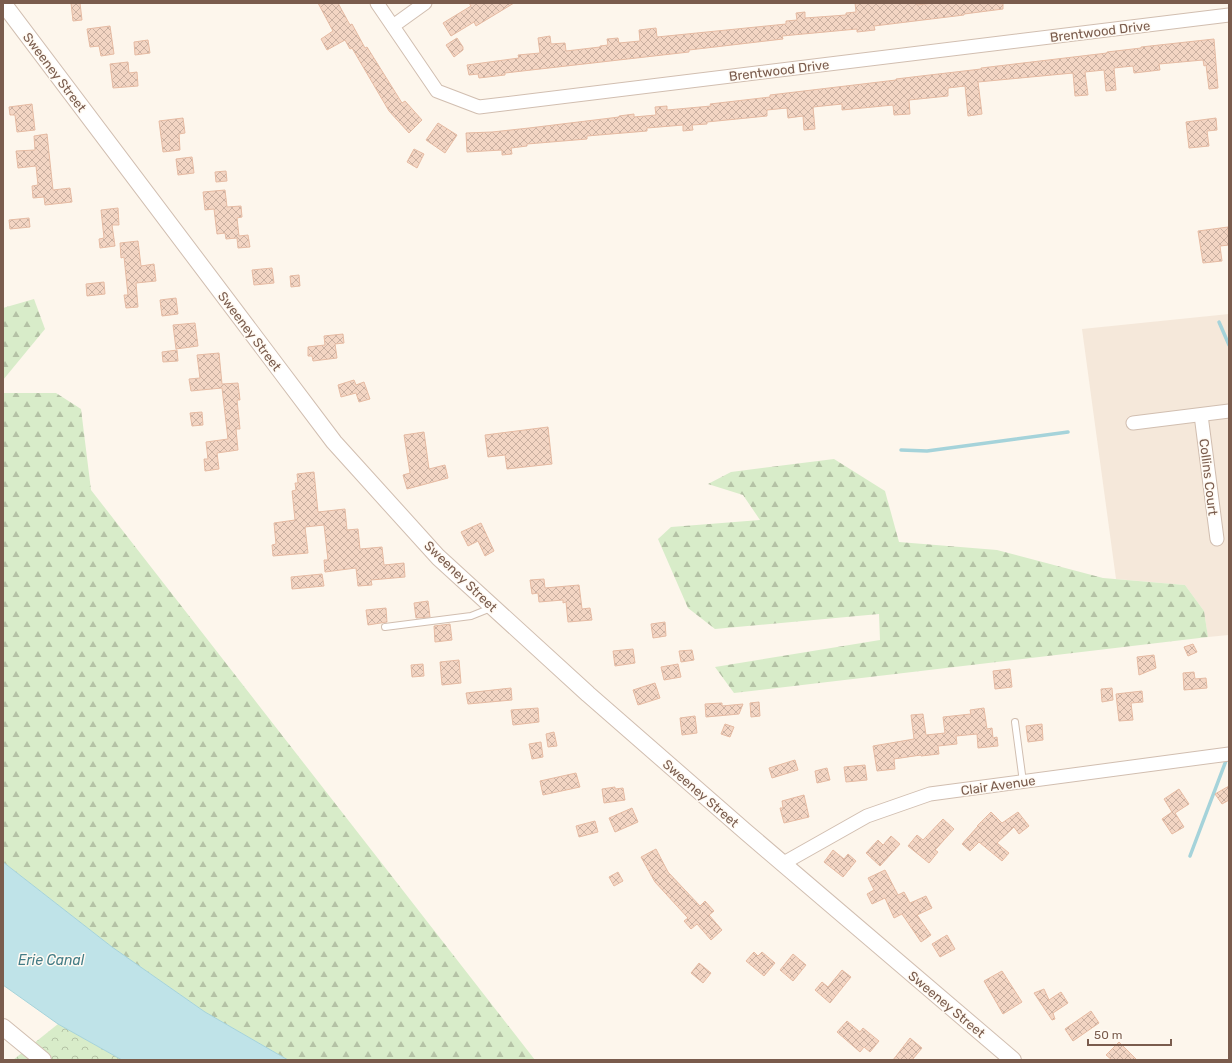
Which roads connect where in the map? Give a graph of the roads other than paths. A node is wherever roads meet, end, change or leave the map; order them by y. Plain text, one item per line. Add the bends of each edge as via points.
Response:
1 (3, 3) edge
2 (377, 3) edge
3 (425, 3) edge
4 (1229, 15) edge
5 (393, 26) junction
6 (1229, 411) edge
7 (1201, 415) junction
8 (1133, 423) dead end
9 (1216, 539) dead end
10 (493, 607) junction
11 (385, 627) dead end
12 (1015, 722) dead end
13 (1229, 754) edge
14 (1023, 782) junction
15 (782, 864) junction
16 (3, 1027) edge
17 (43, 1060) edge
18 (1014, 1060) edge

1 - 10 street, Sweeney Street via 334,442 438,557
2 - 5 street, Brentwood Drive
3 - 5 street
4 - 5 street, Brentwood Drive via 479,107 437,91
6 - 7 street
7 - 8 street
7 - 9 street, Collins Court
10 - 11 lane via 471,616
10 - 15 street, Sweeney Street via 599,704
12 - 14 lane
13 - 14 street, Clair Avenue
14 - 15 street, Clair Avenue via 930,794 909,801 867,816
15 - 18 street, Sweeney Street
16 - 17 street

